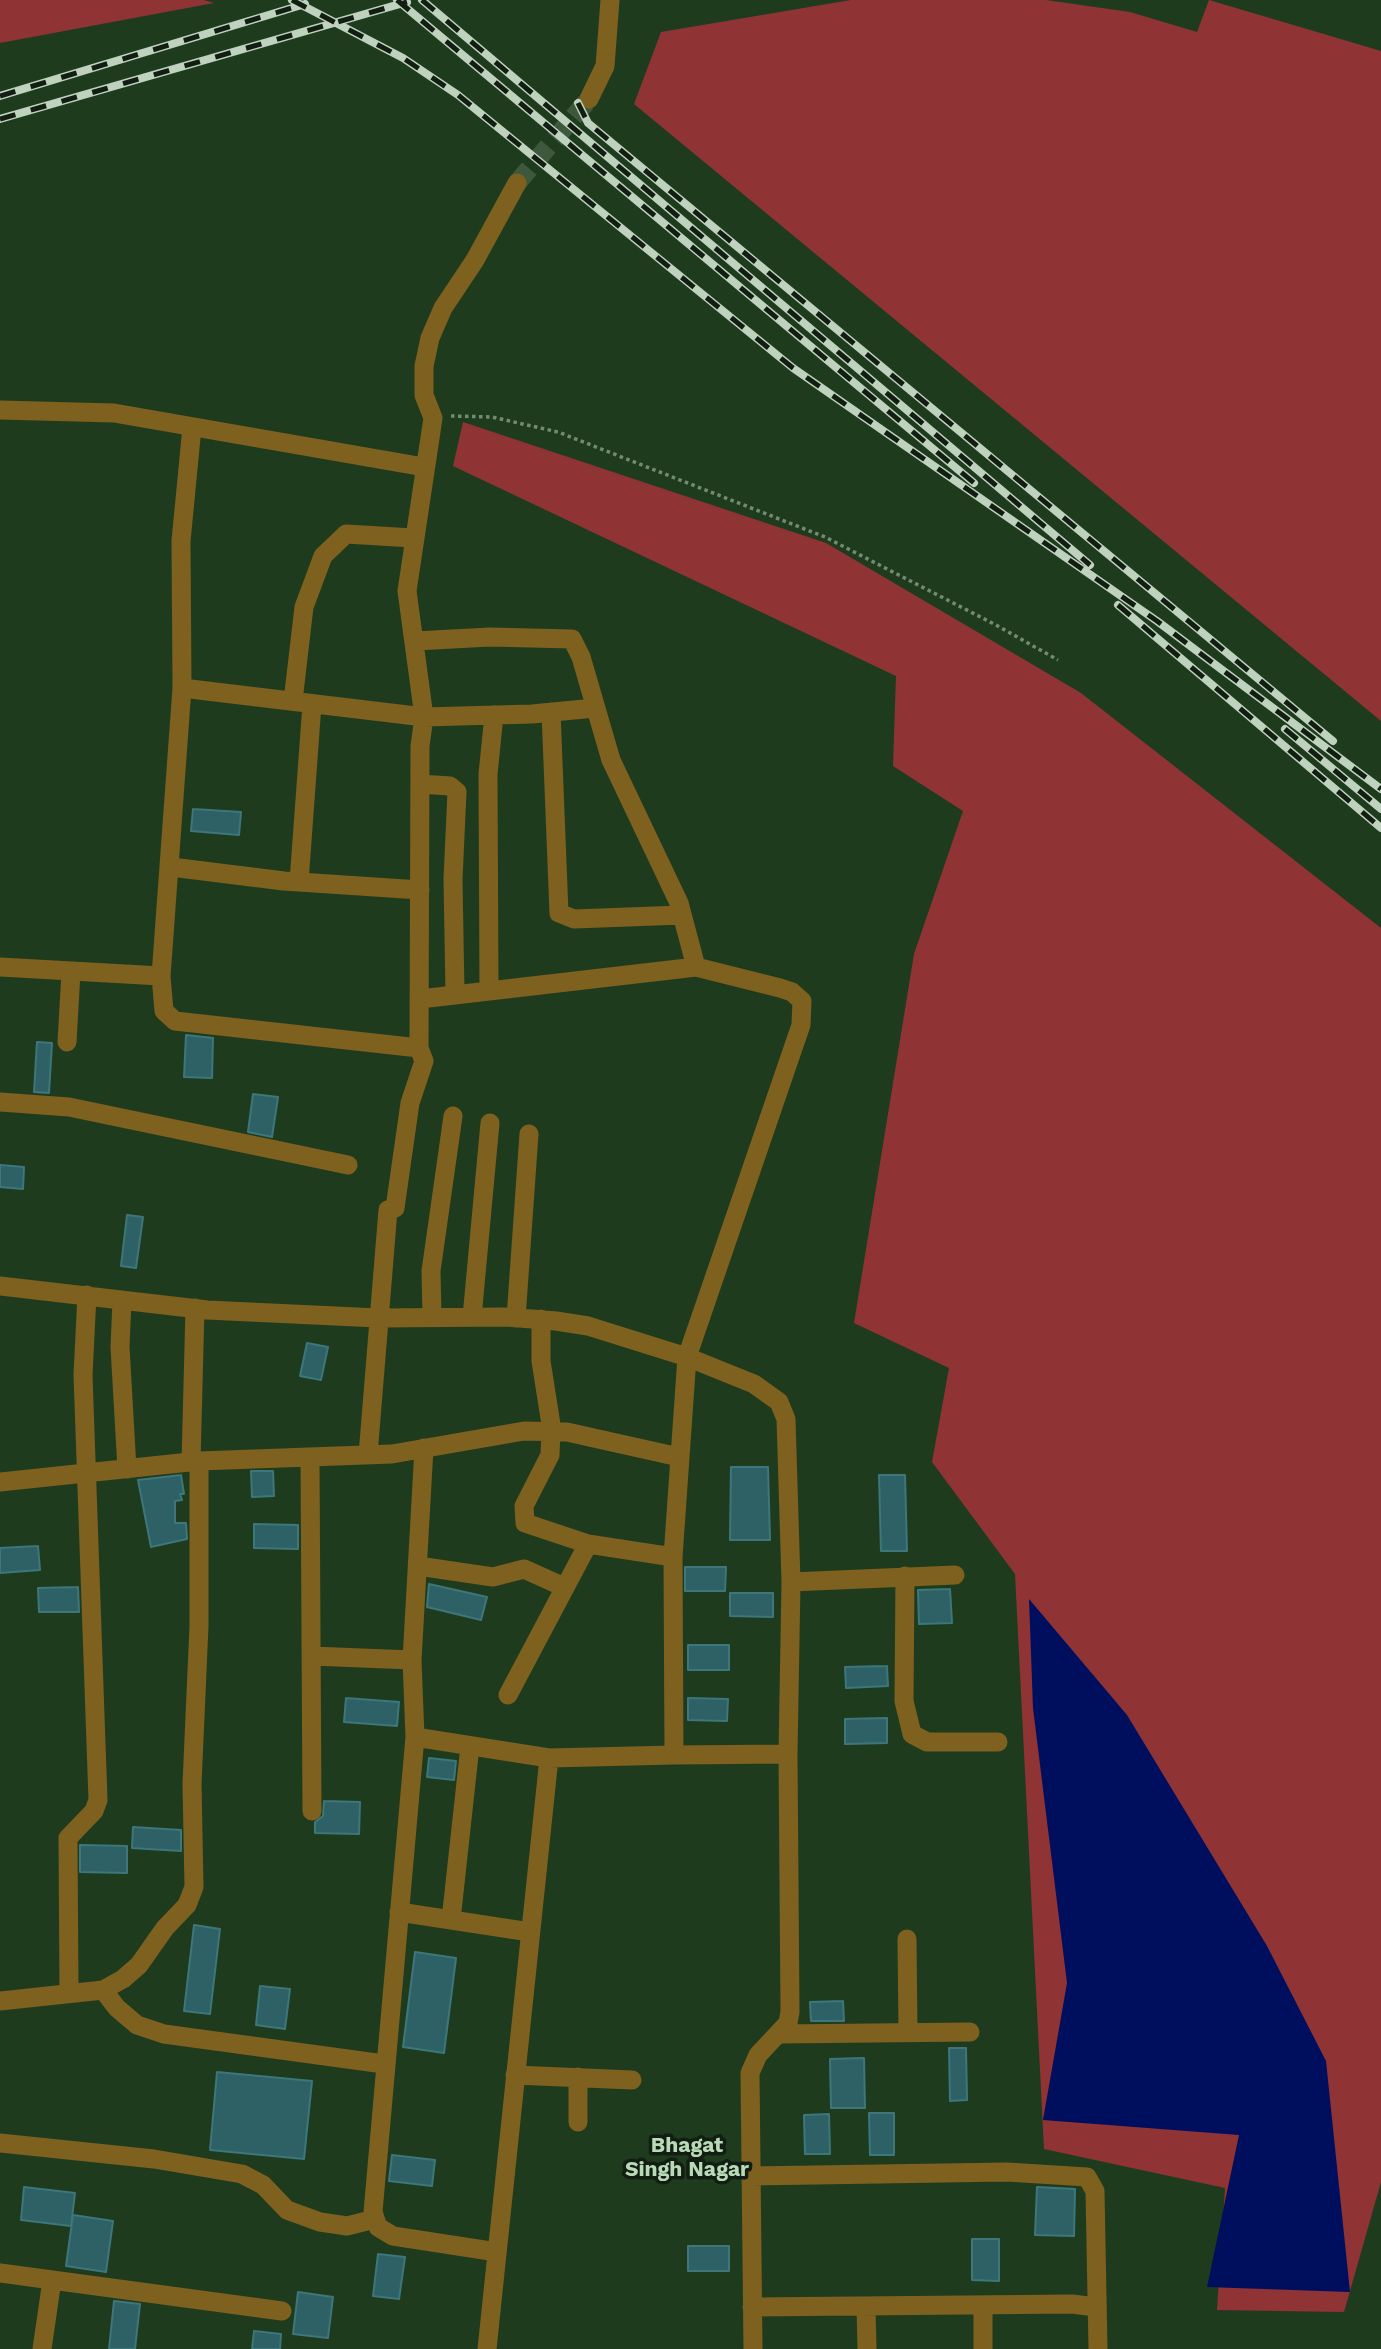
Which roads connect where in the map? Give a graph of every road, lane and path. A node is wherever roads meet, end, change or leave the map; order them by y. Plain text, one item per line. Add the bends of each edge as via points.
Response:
1 (610, 0) edge
2 (589, 99) tunnel mouth
3 (517, 183) tunnel mouth
4 (0, 410) edge
5 (433, 418) junction
6 (192, 427) junction
7 (424, 467) junction
8 (413, 538) junction
9 (415, 641) junction
10 (1058, 660) dead end
11 (182, 688) junction
12 (303, 703) junction
13 (595, 708) junction
14 (551, 712) junction
15 (494, 715) junction
16 (424, 717) junction
17 (420, 784) junction
18 (172, 867) junction
19 (299, 882) junction
20 (420, 890) junction
21 (682, 915) junction
22 (0, 967) edge
23 (696, 967) junction
24 (71, 972) junction
25 (161, 976) junction
26 (489, 991) junction
27 (455, 994) junction
28 (420, 999) junction
29 (68, 1042) dead end
30 (419, 1048) junction
31 (0, 1102) edge
32 (453, 1116) dead end
33 (490, 1124) dead end
34 (528, 1134) dead end
35 (348, 1165) dead end
36 (0, 1286) edge
37 (87, 1295) junction
38 (0, 1296) edge
39 (122, 1300) junction
40 (195, 1308) junction
41 (432, 1317) junction
42 (472, 1317) junction
43 (378, 1318) junction
44 (516, 1318) junction
45 (541, 1319) junction
46 (687, 1357) junction
47 (552, 1431) junction
48 (424, 1448) junction
49 (368, 1455) junction
50 (679, 1457) junction
51 (310, 1458) junction
52 (195, 1462) junction
53 (127, 1469) junction
54 (88, 1472) junction
55 (0, 1482) edge
56 (588, 1544) junction
57 (673, 1557) junction
58 (418, 1566) junction
59 (955, 1575) dead end
60 (905, 1576) junction
61 (791, 1582) junction
62 (564, 1587) junction
63 (311, 1656) junction
64 (412, 1660) junction
65 (508, 1695) dead end
66 (415, 1737) junction
67 (998, 1742) dead end
68 (470, 1746) junction
69 (788, 1754) junction
70 (674, 1755) junction
71 (549, 1758) junction
72 (312, 1811) dead end
73 (399, 1912) junction
74 (450, 1920) junction
75 (530, 1932) junction
76 (907, 1939) dead end
77 (103, 1990) junction
78 (69, 1993) junction
79 (0, 2001) edge
80 (908, 2032) junction
81 (970, 2032) dead end
82 (778, 2034) junction
83 (384, 2064) junction
84 (515, 2075) junction
85 (578, 2077) junction
86 (632, 2080) dead end
87 (578, 2122) dead end
88 (0, 2143) edge
89 (751, 2176) junction
90 (375, 2219) junction
91 (497, 2252) junction
92 (0, 2273) edge
93 (52, 2280) junction
94 (983, 2305) junction
95 (752, 2307) junction
96 (866, 2307) junction
97 (1096, 2307) junction
98 (282, 2311) dead end
99 (42, 2349) edge
100 (487, 2349) edge
101 (753, 2349) edge
102 (867, 2349) edge
103 (983, 2349) edge
104 (1098, 2349) edge

1 - 2 street via 606,66
3 - 5 street via 443,307 430,338 422,384
4 - 6 street via 114,413
5 - 7 street
5 - 10 path via 492,417 558,432 825,537
6 - 7 street
6 - 11 street via 181,541
7 - 8 street
8 - 9 street via 407,591
8 - 12 street via 346,534 323,556 304,607
9 - 13 street via 572,639
9 - 16 street
11 - 12 street
11 - 18 street
12 - 16 street
12 - 19 street
13 - 14 street
13 - 21 street via 611,760
14 - 15 street
14 - 21 street via 559,913 574,919
15 - 16 street
15 - 26 street via 488,774
16 - 17 street
17 - 20 street
17 - 27 street via 450,786 457,792
18 - 19 street
18 - 25 street
19 - 20 street
20 - 28 street
21 - 23 street
22 - 24 street
23 - 26 street
23 - 46 street via 792,992 802,1001 803,1010
24 - 25 street
24 - 29 street
25 - 30 street via 164,1011 175,1021
26 - 27 street
27 - 28 street
28 - 30 street
30 - 43 street via 424,1060 410,1103 395,1208 388,1210
31 - 35 street via 69,1107
32 - 41 street via 431,1271
33 - 42 street
34 - 44 street
36 - 37 street
36 - 38 street
37 - 39 street
37 - 54 street via 83,1375
39 - 40 street
39 - 53 street
40 - 43 street
40 - 52 street
41 - 42 street
41 - 43 street
42 - 44 street
43 - 49 street
44 - 45 street
45 - 46 street via 588,1326
45 - 47 street via 541,1361
46 - 50 street
46 - 61 street via 754,1384 779,1402 789,1432
47 - 48 street via 482,1436
47 - 50 street
47 - 56 street via 547,1468 524,1506 522,1518 537,1530
48 - 49 street
48 - 58 street
49 - 51 street
50 - 57 street
51 - 52 street
51 - 63 street
52 - 53 street
52 - 77 street via 199,1626 192,1784 194,1887 187,1905 138,1965
53 - 54 street
54 - 55 street
54 - 78 street via 98,1800 94,1811 68,1838
56 - 57 street
56 - 62 street
57 - 70 street
58 - 62 street via 493,1577 524,1569
58 - 64 street
59 - 60 street
60 - 61 street
60 - 67 street via 904,1701 912,1734 927,1742
61 - 69 street
62 - 65 street
63 - 64 street
63 - 72 street
64 - 66 street
66 - 68 street
66 - 73 street
68 - 71 street
68 - 74 street
69 - 70 street
69 - 82 street via 790,2012 788,2023
70 - 71 street
71 - 75 street
73 - 74 street
73 - 83 street
74 - 75 street
75 - 84 street
76 - 80 street
77 - 78 street
77 - 83 street via 137,2025 164,2034
78 - 79 street
80 - 81 street
80 - 82 street
82 - 89 street via 758,2055 750,2073
83 - 90 street
84 - 85 street
84 - 91 street
85 - 86 street
85 - 87 street
88 - 90 street via 154,2159 242,2174 263,2185 288,2210 320,2222 347,2226
89 - 95 street
89 - 97 street via 1007,2172 1087,2177 1095,2191
90 - 91 street via 384,2233 393,2236
91 - 100 street
92 - 93 street
93 - 98 street
93 - 99 street
94 - 96 street
94 - 97 street
94 - 103 street
95 - 96 street
95 - 101 street
96 - 102 street
97 - 104 street

